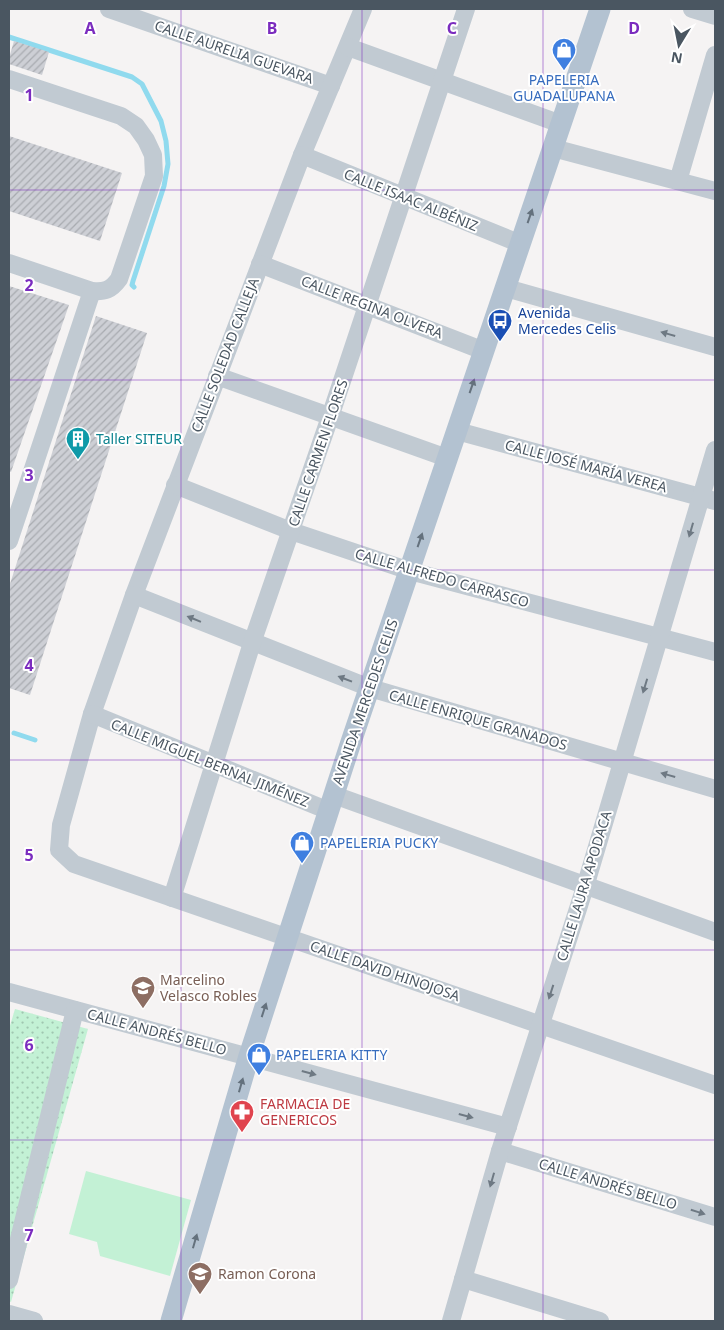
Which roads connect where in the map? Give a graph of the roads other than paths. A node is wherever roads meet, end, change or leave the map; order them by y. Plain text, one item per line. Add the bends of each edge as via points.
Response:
1 (109, 9) edge
2 (363, 9) edge
3 (466, 9) edge
4 (600, 9) edge
5 (692, 9) edge
6 (715, 16) edge
7 (348, 47) junction
8 (715, 54) edge
9 (9, 78) edge
10 (443, 80) junction
11 (331, 86) junction
12 (561, 124) junction
13 (553, 148) junction
14 (302, 155) junction
15 (678, 181) junction
16 (715, 191) edge
17 (404, 197) junction
18 (521, 244) junction
19 (9, 263) edge
20 (260, 264) junction
21 (506, 288) junction
22 (92, 292) junction
23 (368, 306) junction
24 (715, 347) edge
25 (484, 351) junction
26 (217, 376) junction
27 (330, 417) junction
28 (457, 431) junction
29 (715, 450) edge
30 (447, 458) junction
31 (176, 485) junction
32 (708, 499) edge
33 (291, 531) junction
34 (9, 541) edge
35 (410, 571) junction
36 (134, 595) junction
37 (660, 637) junction
38 (252, 643) junction
39 (715, 652) edge
40 (370, 688) junction
41 (92, 714) junction
42 (622, 762) junction
43 (214, 764) junction
44 (715, 789) edge
45 (332, 803) junction
46 (59, 850) joint
47 (585, 887) junction
48 (172, 898) junction
49 (715, 932) edge
50 (288, 938) junction
51 (9, 992) edge
52 (75, 1010) junction
53 (541, 1025) junction
54 (249, 1056) junction
55 (715, 1085) edge
56 (508, 1127) junction
57 (500, 1151) junction
58 (715, 1217) edge
59 (463, 1279) junction
60 (9, 1280) edge
61 (9, 1314) edge
62 (34, 1321) edge
63 (171, 1321) edge
64 (451, 1321) edge
65 (600, 1321) edge

1 - 11 street, CALLE AURELIA GUEVARA
2 - 7 street, CALLE SOLEDAD CALLEJA
3 - 10 street, CALLE CARMEN FLORES
4 - 12 main road, AVENIDA MERCEDES CELIS
5 - 6 street
7 - 10 street
7 - 11 street, CALLE SOLEDAD CALLEJA
8 - 15 street
9 - 22 street via 121,116 136,126 153,155 154,176 119,280 113,288
10 - 12 street
10 - 17 street, CALLE CARMEN FLORES
11 - 14 street, CALLE SOLEDAD CALLEJA
12 - 13 main road, AVENIDA MERCEDES CELIS
13 - 15 street
18 -> 13 main road, AVENIDA MERCEDES CELIS
14 - 17 street, CALLE ISAAC ALBÉNIZ
14 - 20 street, CALLE SOLEDAD CALLEJA
15 - 16 street
17 - 18 street, CALLE ISAAC ALBÉNIZ
17 - 23 street, CALLE CARMEN FLORES
18 - 21 main road, AVENIDA MERCEDES CELIS
19 - 22 street
20 - 23 street, CALLE REGINA OLVERA
20 - 26 street, CALLE SOLEDAD CALLEJA
24 -> 21 street
21 - 25 main road, AVENIDA MERCEDES CELIS
22 - 34 street
23 - 25 street, CALLE REGINA OLVERA
23 - 27 street, CALLE CARMEN FLORES
28 -> 25 main road, AVENIDA MERCEDES CELIS
26 - 27 street
26 - 31 street, CALLE SOLEDAD CALLEJA
27 - 30 street
27 - 33 street, CALLE CARMEN FLORES
28 - 30 main road, AVENIDA MERCEDES CELIS
28 - 32 street, CALLE JOSÉ MARÍA VEREA
29 - 32 street, CALLE LAURA APODACA
35 -> 30 main road, AVENIDA MERCEDES CELIS
31 - 33 street, CALLE ALFREDO CARRASCO
31 - 36 street, CALLE SOLEDAD CALLEJA
32 -> 37 street, CALLE LAURA APODACA
33 - 35 street, CALLE ALFREDO CARRASCO
33 - 38 street, CALLE CARMEN FLORES
35 - 37 street, CALLE ALFREDO CARRASCO
35 - 40 main road, AVENIDA MERCEDES CELIS
38 -> 36 street, CALLE ENRIQUE GRANADOS
36 - 41 street, CALLE SOLEDAD CALLEJA
37 - 39 street, CALLE ALFREDO CARRASCO
37 -> 42 street, CALLE LAURA APODACA
40 -> 38 street, CALLE ENRIQUE GRANADOS
38 - 43 street, CALLE CARMEN FLORES
40 - 42 street, CALLE ENRIQUE GRANADOS
40 - 45 main road, AVENIDA MERCEDES CELIS
41 - 43 street, CALLE MIGUEL BERNAL JIMÉNEZ
41 - 46 street, CALLE SOLEDAD CALLEJA via 61,825
44 -> 42 street, CALLE ENRIQUE GRANADOS
42 - 47 street, CALLE LAURA APODACA
43 - 45 street, CALLE MIGUEL BERNAL JIMÉNEZ
43 - 48 street, CALLE CARMEN FLORES
45 - 47 street, CALLE MIGUEL BERNAL JIMÉNEZ
45 - 50 main road, AVENIDA MERCEDES CELIS
46 - 48 street, CALLE DAVID HINOJOSA via 74,864
47 - 49 street, CALLE MIGUEL BERNAL JIMÉNEZ
47 -> 53 street, CALLE LAURA APODACA
48 - 50 street, CALLE DAVID HINOJOSA
50 - 53 street, CALLE DAVID HINOJOSA
54 -> 50 main road, AVENIDA MERCEDES CELIS
51 - 52 street, CALLE ANDRÉS BELLO
52 - 54 street, CALLE ANDRÉS BELLO
52 - 60 street
53 - 55 street, CALLE DAVID HINOJOSA
53 - 56 street, CALLE LAURA APODACA
54 -> 56 street, CALLE ANDRÉS BELLO
63 -> 54 main road, AVENIDA MERCEDES CELIS
56 - 57 street, CALLE LAURA APODACA
57 -> 58 street, CALLE ANDRÉS BELLO
57 -> 59 street, CALLE LAURA APODACA
59 - 64 street, CALLE LAURA APODACA
59 - 65 street
61 - 62 street

